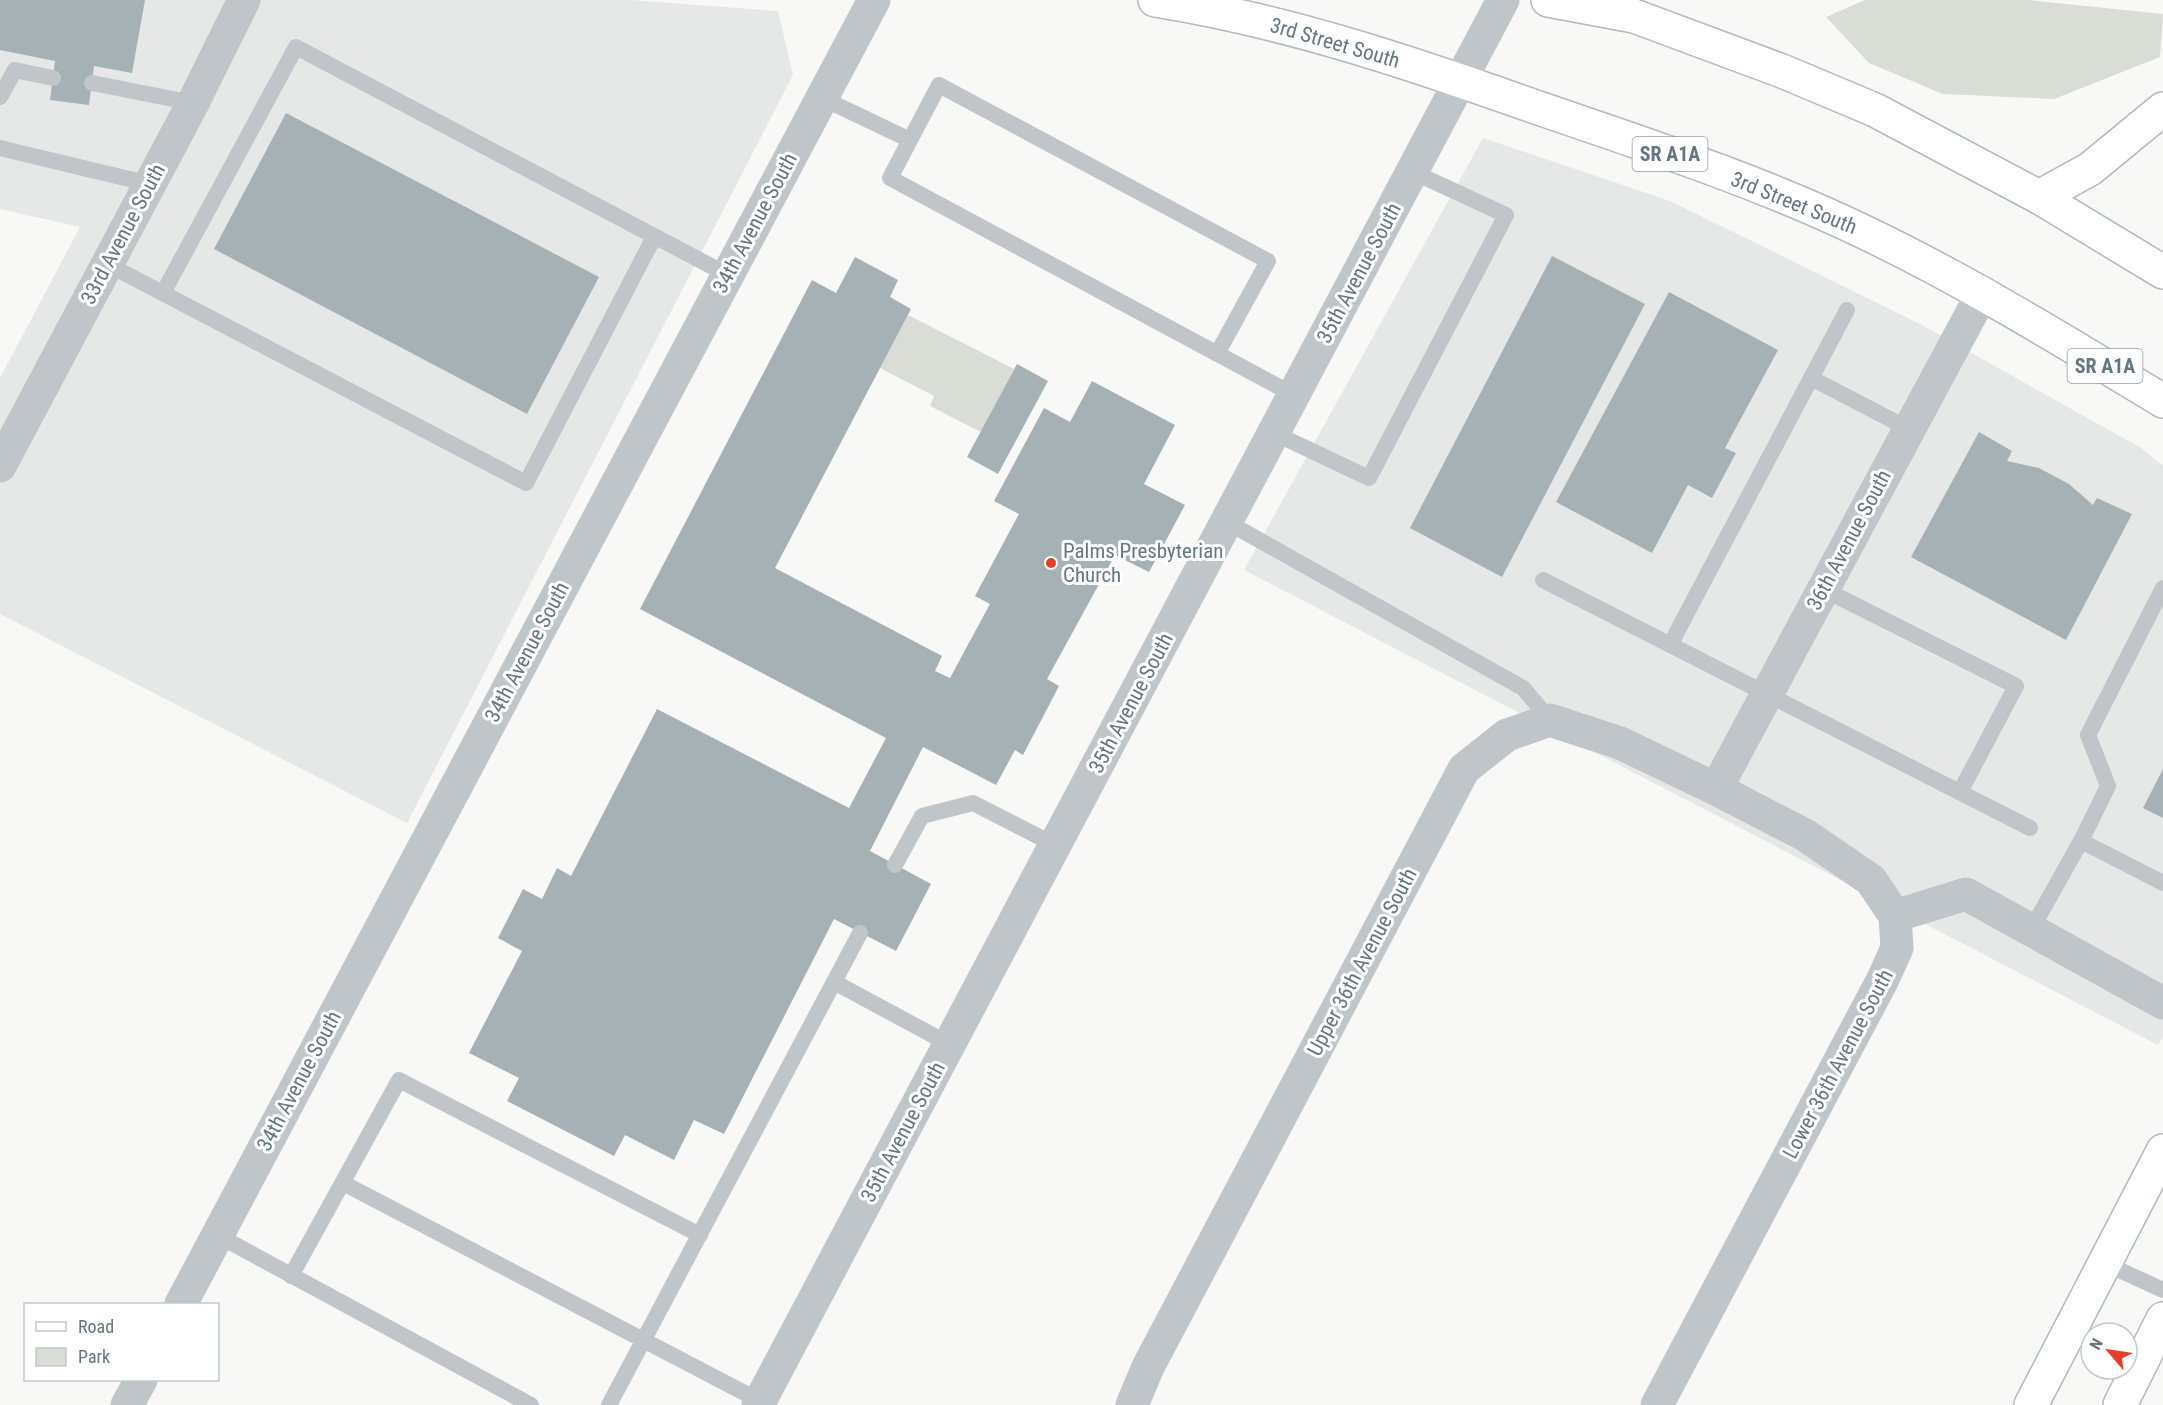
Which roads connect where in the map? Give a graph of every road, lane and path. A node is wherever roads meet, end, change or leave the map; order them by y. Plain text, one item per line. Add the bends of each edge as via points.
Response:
1 (244, 0) edge
2 (874, 0) edge
3 (1155, 0) edge
4 (1503, 0) edge
5 (1548, 0) edge
6 (53, 78) dead end
7 (1461, 81) junction
8 (92, 83) dead end
9 (0, 97) edge
10 (822, 98) junction
11 (193, 103) junction
12 (2163, 109) edge
13 (910, 140) junction
14 (0, 148) edge
15 (1413, 172) junction
16 (150, 184) junction
17 (2039, 197) junction
18 (654, 237) junction
19 (107, 264) junction
20 (2163, 272) edge
21 (728, 275) junction
22 (1983, 292) junction
23 (163, 293) junction
24 (1847, 310) dead end
25 (1217, 354) junction
26 (1811, 378) junction
27 (1294, 395) junction
28 (2163, 401) edge
29 (1909, 429) junction
30 (1274, 433) junction
31 (0, 466) edge
32 (1227, 522) junction
33 (1543, 580) dead end
34 (2163, 588) edge
35 (1823, 589) junction
36 (1670, 645) junction
37 (1767, 694) junction
38 (1550, 720) junction
39 (1716, 789) junction
40 (1960, 792) junction
41 (2030, 828) dead end
42 (2081, 841) junction
43 (1055, 845) junction
44 (895, 865) dead end
45 (2163, 883) edge
46 (1895, 916) junction
47 (2031, 930) junction
48 (860, 933) dead end
49 (834, 982) junction
50 (2163, 1003) edge
51 (949, 1044) junction
52 (2163, 1151) edge
53 (343, 1183) junction
54 (217, 1235) junction
55 (700, 1235) junction
56 (2104, 1263) junction
57 (291, 1276) junction
58 (2163, 1290) edge
59 (182, 1303) edge
60 (2163, 1319) edge
61 (644, 1340) junction
62 (140, 1381) edge
63 (759, 1403) edge
64 (127, 1405) edge
65 (531, 1405) edge
66 (609, 1405) edge
67 (1131, 1405) edge
68 (1658, 1405) edge
69 (2031, 1405) edge
70 (2120, 1405) edge

1 - 11 street, 33rd Avenue South
2 - 10 street, 34th Avenue South
3 - 7 main road, 3rd Street South / SR A1A via 1304,32
4 - 7 street, 35th Avenue South
5 - 17 main road via 1635,16 1782,70 1875,111
6 - 9 lane via 15,70
7 - 15 street, 35th Avenue South
7 - 22 main road, 3rd Street South / SR A1A via 1773,192 1861,230
8 - 11 lane
10 - 13 lane
10 - 21 street, 34th Avenue South
11 - 16 street, 33rd Avenue South
12 - 17 main road via 2090,169
13 - 25 lane via 890,178
13 - 25 lane via 939,85 1268,261
14 - 16 lane
15 - 27 street, 35th Avenue South
15 - 30 lane via 1506,215 1369,478
16 - 19 street, 33rd Avenue South
17 - 20 main road
18 - 21 lane
18 - 23 lane via 296,47
18 - 23 lane via 526,483
19 - 23 lane
19 - 31 street, 33rd Avenue South
21 - 54 street, 34th Avenue South
22 - 28 main road, 3rd Street South / SR A1A
22 - 29 street, 36th Avenue South
24 - 26 lane
25 - 27 lane
26 - 29 lane
26 - 36 lane
27 - 30 street, 35th Avenue South
29 - 35 street, 36th Avenue South
30 - 32 street, 35th Avenue South
32 - 38 lane via 1522,688
32 - 43 street, 35th Avenue South
33 - 36 lane
34 - 42 lane via 2088,735 2108,786
35 - 37 street, 36th Avenue South
35 - 40 lane via 2016,686
36 - 37 lane
37 - 39 street, 36th Avenue South
37 - 40 lane
38 - 39 street via 1620,743
38 - 67 street, Upper 36th Avenue South via 1507,735 1464,769
39 - 46 street via 1805,835 1871,880
40 - 41 lane
42 - 45 lane
42 - 47 lane
43 - 44 lane via 973,803 922,816
43 - 51 street, 35th Avenue South
46 - 47 street via 1966,894
46 - 68 street, Lower 36th Avenue South via 1897,948 1883,979
47 - 50 street
48 - 49 lane
49 - 51 lane
49 - 55 lane
51 - 63 street, 35th Avenue South
52 - 56 main road
53 - 55 lane via 399,1080
53 - 57 lane
53 - 61 lane
54 - 57 lane
54 - 59 street, 34th Avenue South
55 - 61 lane
56 - 58 lane
56 - 69 main road
57 - 65 lane
60 - 70 main road
61 - 63 lane
61 - 66 lane
62 - 64 street

